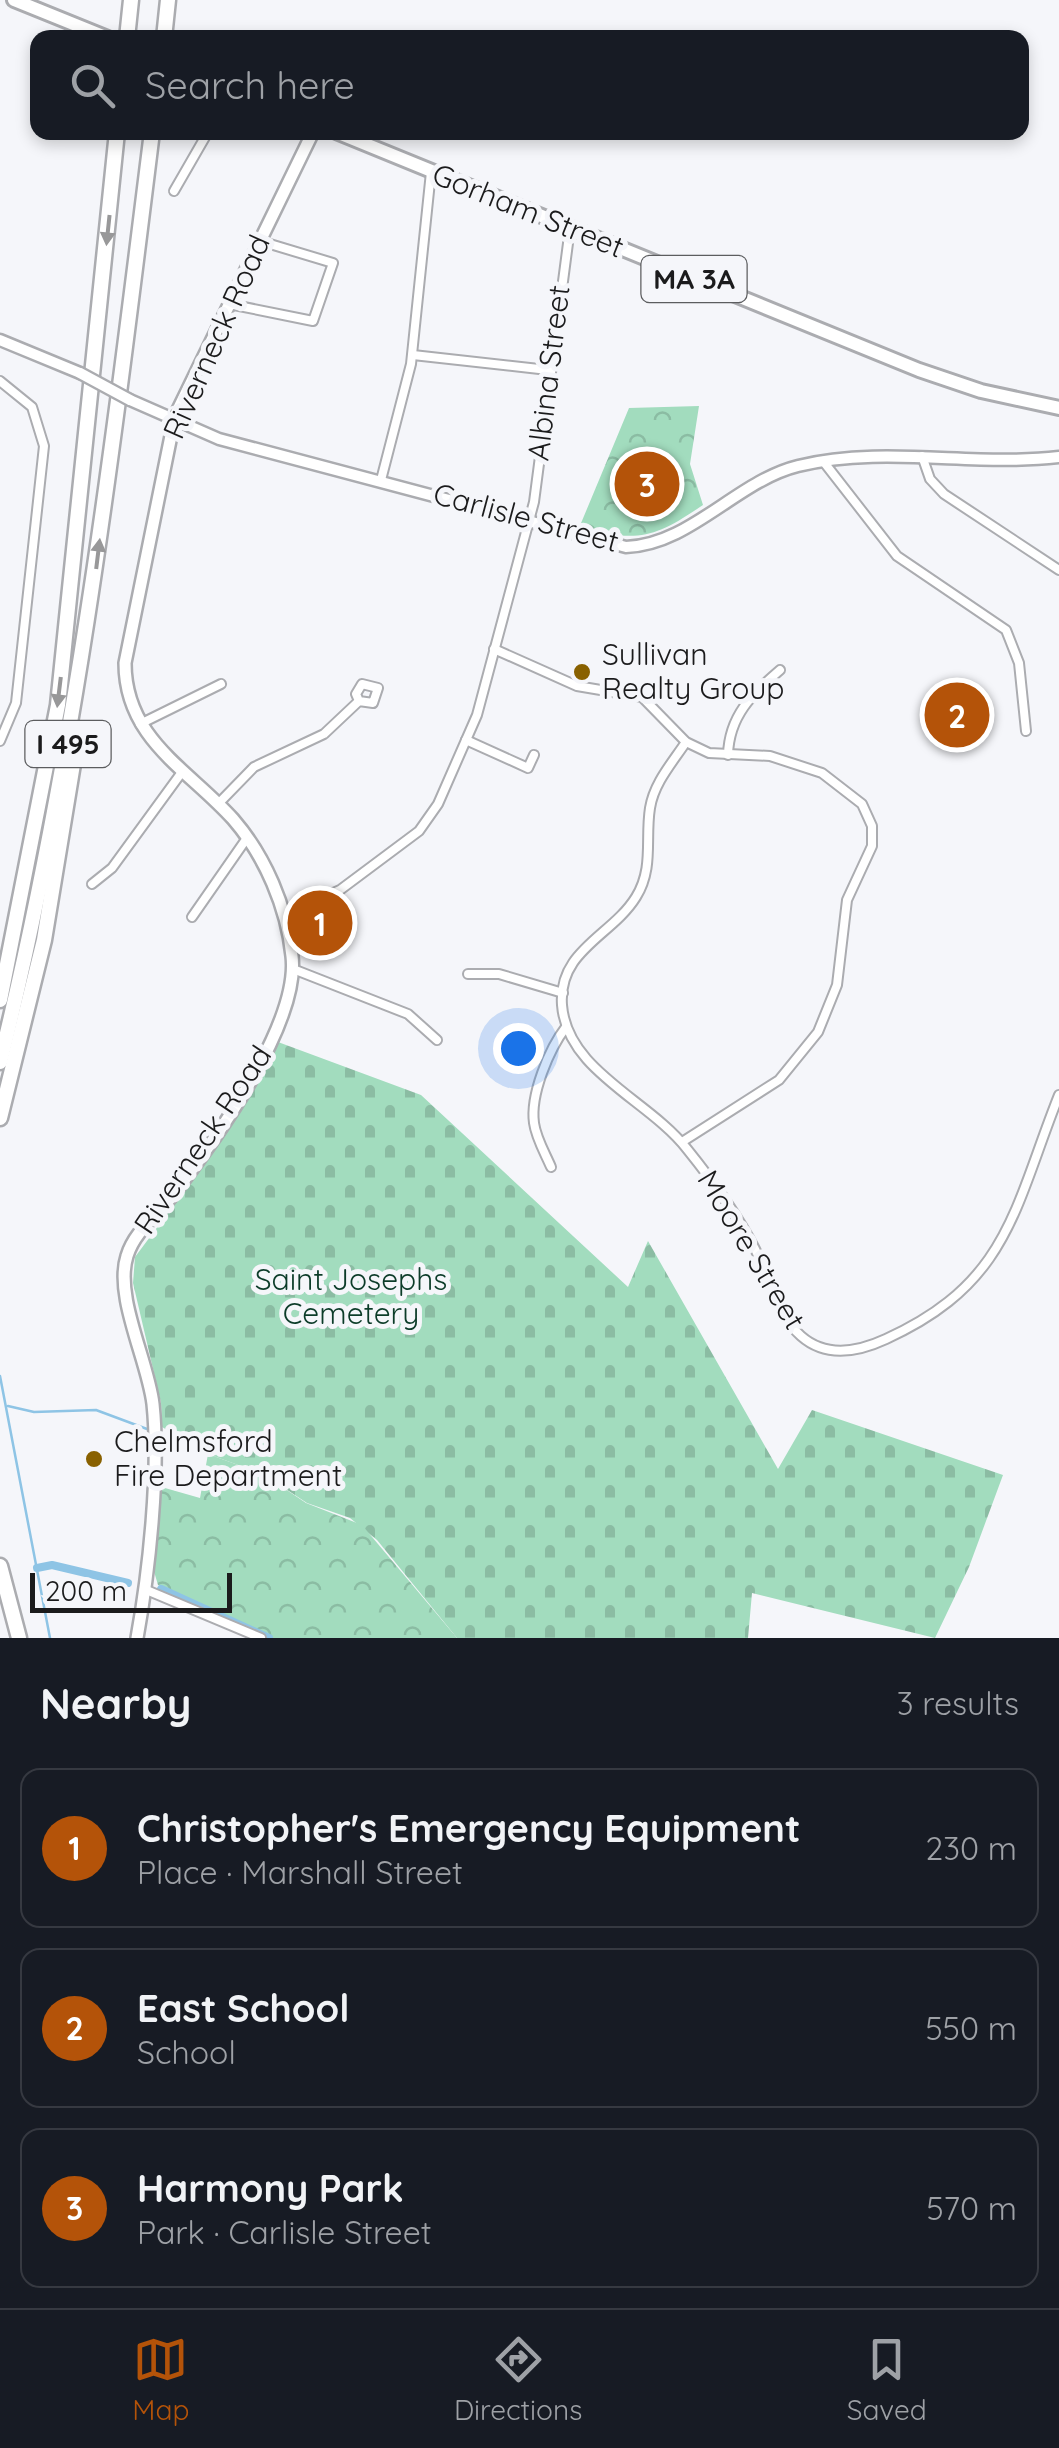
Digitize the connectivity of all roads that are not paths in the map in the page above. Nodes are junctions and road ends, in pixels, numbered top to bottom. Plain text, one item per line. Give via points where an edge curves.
1 (14, 0) edge
2 (130, 0) edge
3 (168, 0) edge
4 (88, 30) edge
5 (128, 30) edge
6 (165, 30) edge
7 (117, 140) edge
8 (151, 140) edge
9 (203, 140) edge
10 (309, 140) edge
11 (355, 140) edge
12 (431, 172) junction
13 (174, 191) dead end
14 (570, 228) junction
15 (260, 241) junction
16 (228, 304) junction
17 (0, 340) edge
18 (412, 355) junction
19 (548, 370) junction
20 (0, 381) edge
21 (1059, 408) edge
22 (173, 422) junction
23 (922, 456) junction
24 (1059, 457) edge
25 (823, 460) junction
26 (381, 480) junction
27 (529, 518) junction
28 (1059, 570) edge
29 (91, 606) junction
30 (494, 648) junction
31 (780, 670) dead end
32 (221, 684) dead end
33 (359, 701) dead end
34 (140, 724) junction
35 (1026, 731) dead end
36 (466, 740) junction
37 (0, 741) edge
38 (686, 742) junction
39 (534, 754) dead end
40 (728, 754) junction
41 (182, 772) junction
42 (218, 804) junction
43 (36, 833) junction
44 (247, 838) junction
45 (92, 884) dead end
46 (283, 916) junction
47 (192, 917) dead end
48 (0, 961) edge
49 (294, 970) junction
50 (468, 974) dead end
51 (563, 993) junction
52 (0, 1000) edge
53 (566, 1027) junction
54 (437, 1040) dead end
55 (0, 1062) edge
56 (1059, 1096) edge
57 (0, 1118) edge
58 (682, 1142) junction
59 (551, 1167) dead end
60 (0, 1566) edge
61 (144, 1589) junction
62 (19, 1638) edge
63 (137, 1638) edge
64 (261, 1638) edge

1 - 4 main road
2 - 5 highway
3 - 6 highway
7 -> 43 highway, I 495 via 74,571
29 -> 8 highway, I 495
9 - 13 street
10 - 15 main road, Riverneck Road
11 - 12 main road, Gorham Street / MA 3A
12 - 14 main road, Gorham Street / MA 3A
12 - 18 street
14 - 19 street, Albina Street
14 - 21 main road, Gorham Street / MA 3A via 919,370
15 - 16 main road, Riverneck Road
15 - 16 street via 333,263 318,317 297,322
16 - 22 main road, Riverneck Road
17 - 22 street, Carlisle Street, bridge
18 - 19 street
18 - 26 street
19 - 27 street, Albina Street
20 - 37 street via 32,407 44,446 16,704
22 - 26 street, Carlisle Street
22 - 34 main road, Riverneck Road via 125,663
23 - 24 street, Carlisle Street
23 - 25 street, Carlisle Street
23 - 28 street via 944,494
25 - 27 street, Carlisle Street via 758,481 645,545 607,544
25 - 35 street via 898,556 1006,630 1019,663
26 - 27 street, Carlisle Street
27 - 30 street, Albina Street
29 - 55 highway, I 495 via 44,871
29 - 57 highway via 58,872
30 - 36 street, Albina Street
30 - 38 street via 577,686 642,697
31 - 40 street via 738,714
32 - 34 street
33 - 42 street via 324,734 254,768
34 - 41 main road, Riverneck Road
36 - 39 street via 528,768
36 - 46 street, Albina Street via 434,811 412,837 340,890
38 - 40 street
38 - 51 street, Moore Street via 654,794 650,858 636,897 578,952
40 - 58 street via 800,764 845,787 862,804 872,846 847,900 837,985 818,1032 779,1080
41 - 42 main road, Riverneck Road
41 - 45 street via 112,868
42 - 44 main road, Riverneck Road
43 - 48 highway
43 - 52 highway, I 495
44 - 46 main road, Riverneck Road
44 - 47 street
46 - 49 main road, Riverneck Road
49 - 54 street via 408,1014
49 - 61 main road, Riverneck Road via 266,1052 125,1260 154,1419
50 - 51 street via 499,974
51 - 53 street, Moore Street
53 - 58 street, Moore Street via 590,1065
53 - 59 street via 534,1109
56 - 58 street, Moore Street via 1015,1219 993,1256 938,1311 846,1352 802,1337 783,1314 754,1247
60 - 62 highway
61 - 63 main road, Riverneck Road
61 - 64 street

